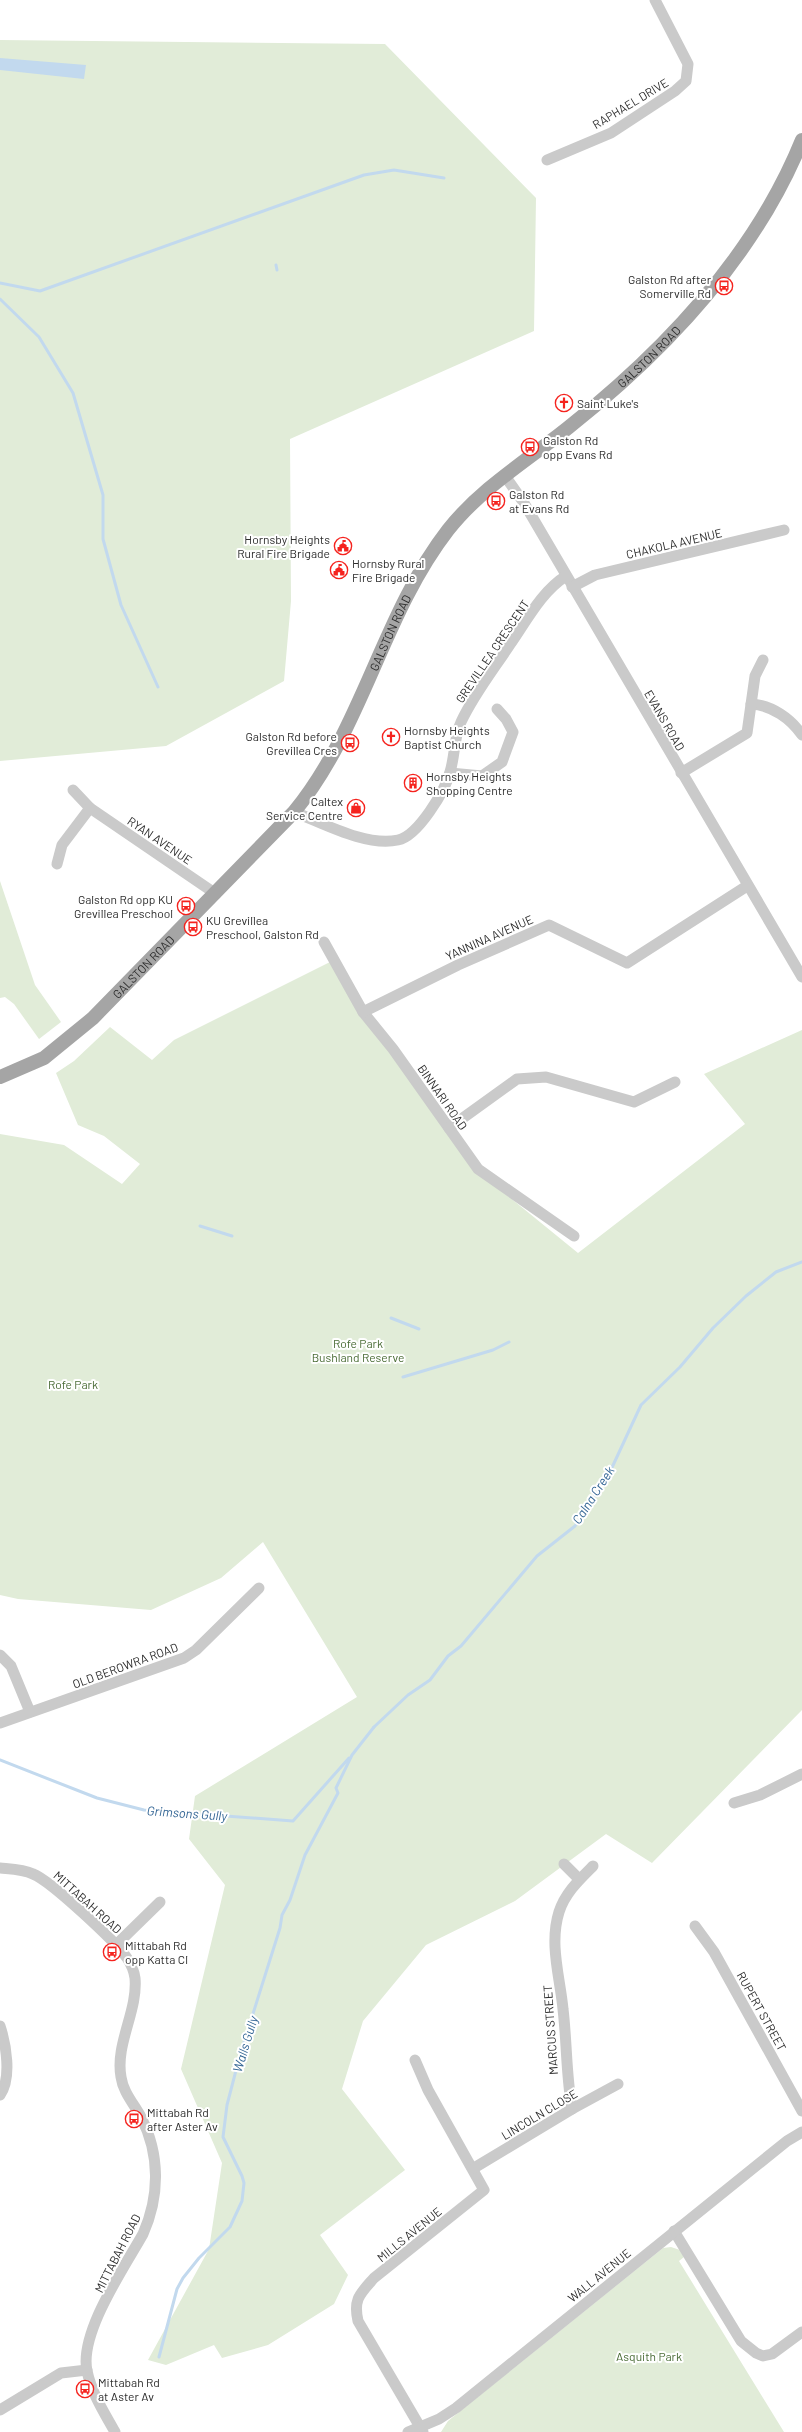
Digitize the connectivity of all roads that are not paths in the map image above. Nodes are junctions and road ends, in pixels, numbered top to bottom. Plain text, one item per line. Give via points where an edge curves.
1 (655, 0) edge
2 (802, 140) edge
3 (547, 160) dead end
4 (506, 476) junction
5 (784, 530) dead end
6 (566, 576) junction
7 (572, 587) junction
8 (763, 660) dead end
9 (751, 704) junction
10 (497, 709) dead end
11 (802, 735) edge
12 (450, 773) junction
13 (681, 773) junction
14 (73, 790) dead end
15 (90, 808) junction
16 (294, 812) junction
17 (57, 864) dead end
18 (747, 886) junction
19 (216, 894) junction
20 (324, 942) dead end
21 (802, 977) edge
22 (363, 1012) junction
23 (0, 1078) edge
24 (675, 1082) dead end
25 (449, 1128) junction
26 (574, 1236) dead end
27 (259, 1588) dead end
28 (0, 1655) edge
29 (30, 1712) junction
30 (0, 1723) edge
31 (802, 1774) edge
32 (734, 1803) dead end
33 (564, 1864) dead end
34 (593, 1866) dead end
35 (0, 1868) edge
36 (580, 1879) junction
37 (160, 1902) dead end
38 (695, 1926) dead end
39 (116, 1945) junction
40 (0, 2026) edge
41 (415, 2060) dead end
42 (618, 2084) dead end
43 (0, 2095) edge
44 (572, 2109) junction
45 (802, 2111) edge
46 (802, 2132) edge
47 (474, 2168) junction
48 (674, 2231) junction
49 (802, 2332) edge
50 (87, 2370) junction
51 (0, 2410) edge
52 (421, 2430) edge
53 (115, 2432) edge
54 (408, 2432) edge

1 - 3 street, RAPHAEL DRIVE via 688,64 686,81 611,133
2 - 4 main road, GALSTON ROAD via 778,190 752,234 685,322 604,398
4 - 6 street, EVANS ROAD
4 - 16 main road, GALSTON ROAD via 474,502 434,549 409,592 334,754 314,787
5 - 7 street, CHAKOLA AVENUE via 595,575
6 - 7 street, EVANS ROAD
6 - 12 street, GREVILLEA CRESCENT via 547,592 470,704 460,724
7 - 13 street, EVANS ROAD
8 - 9 street via 755,676
9 - 11 street via 762,705 776,712 790,721
9 - 13 street via 749,727 745,735
10 - 12 street via 506,718 513,732 502,762 482,776
12 - 16 street, GREVILLEA CRESCENT via 434,805 417,826 400,840 384,842 341,832
13 - 18 street, EVANS ROAD
14 - 15 street, RYAN AVENUE
15 - 17 street via 62,845
15 - 19 street, RYAN AVENUE
16 - 19 main road, GALSTON ROAD
18 - 21 street, EVANS ROAD
18 - 22 street, YANNINA AVENUE via 626,964 549,925 458,965
19 - 23 main road, GALSTON ROAD via 136,977 75,1034 44,1058
20 - 22 street, BINNARI ROAD
22 - 25 street, BINNARI ROAD via 393,1049
24 - 25 street via 634,1102 546,1076 517,1079
25 - 26 street, BINNARI ROAD via 478,1169
27 - 29 street, OLD BEROWRA ROAD via 196,1650 184,1658
28 - 29 street via 10,1666
29 - 30 street, OLD BEROWRA ROAD
31 - 32 street via 760,1795
33 - 36 street
34 - 36 street, MARCUS STREET
35 - 39 street, MITTABAH ROAD via 20,1870 44,1880
36 - 44 street, MARCUS STREET via 573,1886 559,1912 554,1944 564,2010 566,2076
37 - 39 street
38 - 45 street, RUPERT STREET via 714,1952
39 - 50 street, MITTABAH ROAD via 133,1969 135,1982 122,2056 121,2078 150,2137 155,2157 156,2188 150,2219 90,2334
40 - 43 street via 6,2069 5,2084
41 - 47 street, MILLS AVENUE via 428,2090
42 - 44 street, LINCOLN CLOSE
44 - 47 street, LINCOLN CLOSE
46 - 48 street, WALL AVENUE via 787,2141
47 - 52 street, MILLS AVENUE via 484,2190 374,2278 354,2306 358,2321
48 - 49 street via 743,2344 760,2354 772,2354
48 - 52 street, WALL AVENUE via 456,2408
50 - 51 street via 61,2373
50 - 53 street, MITTABAH ROAD via 95,2397
52 - 54 street, WALL AVENUE

